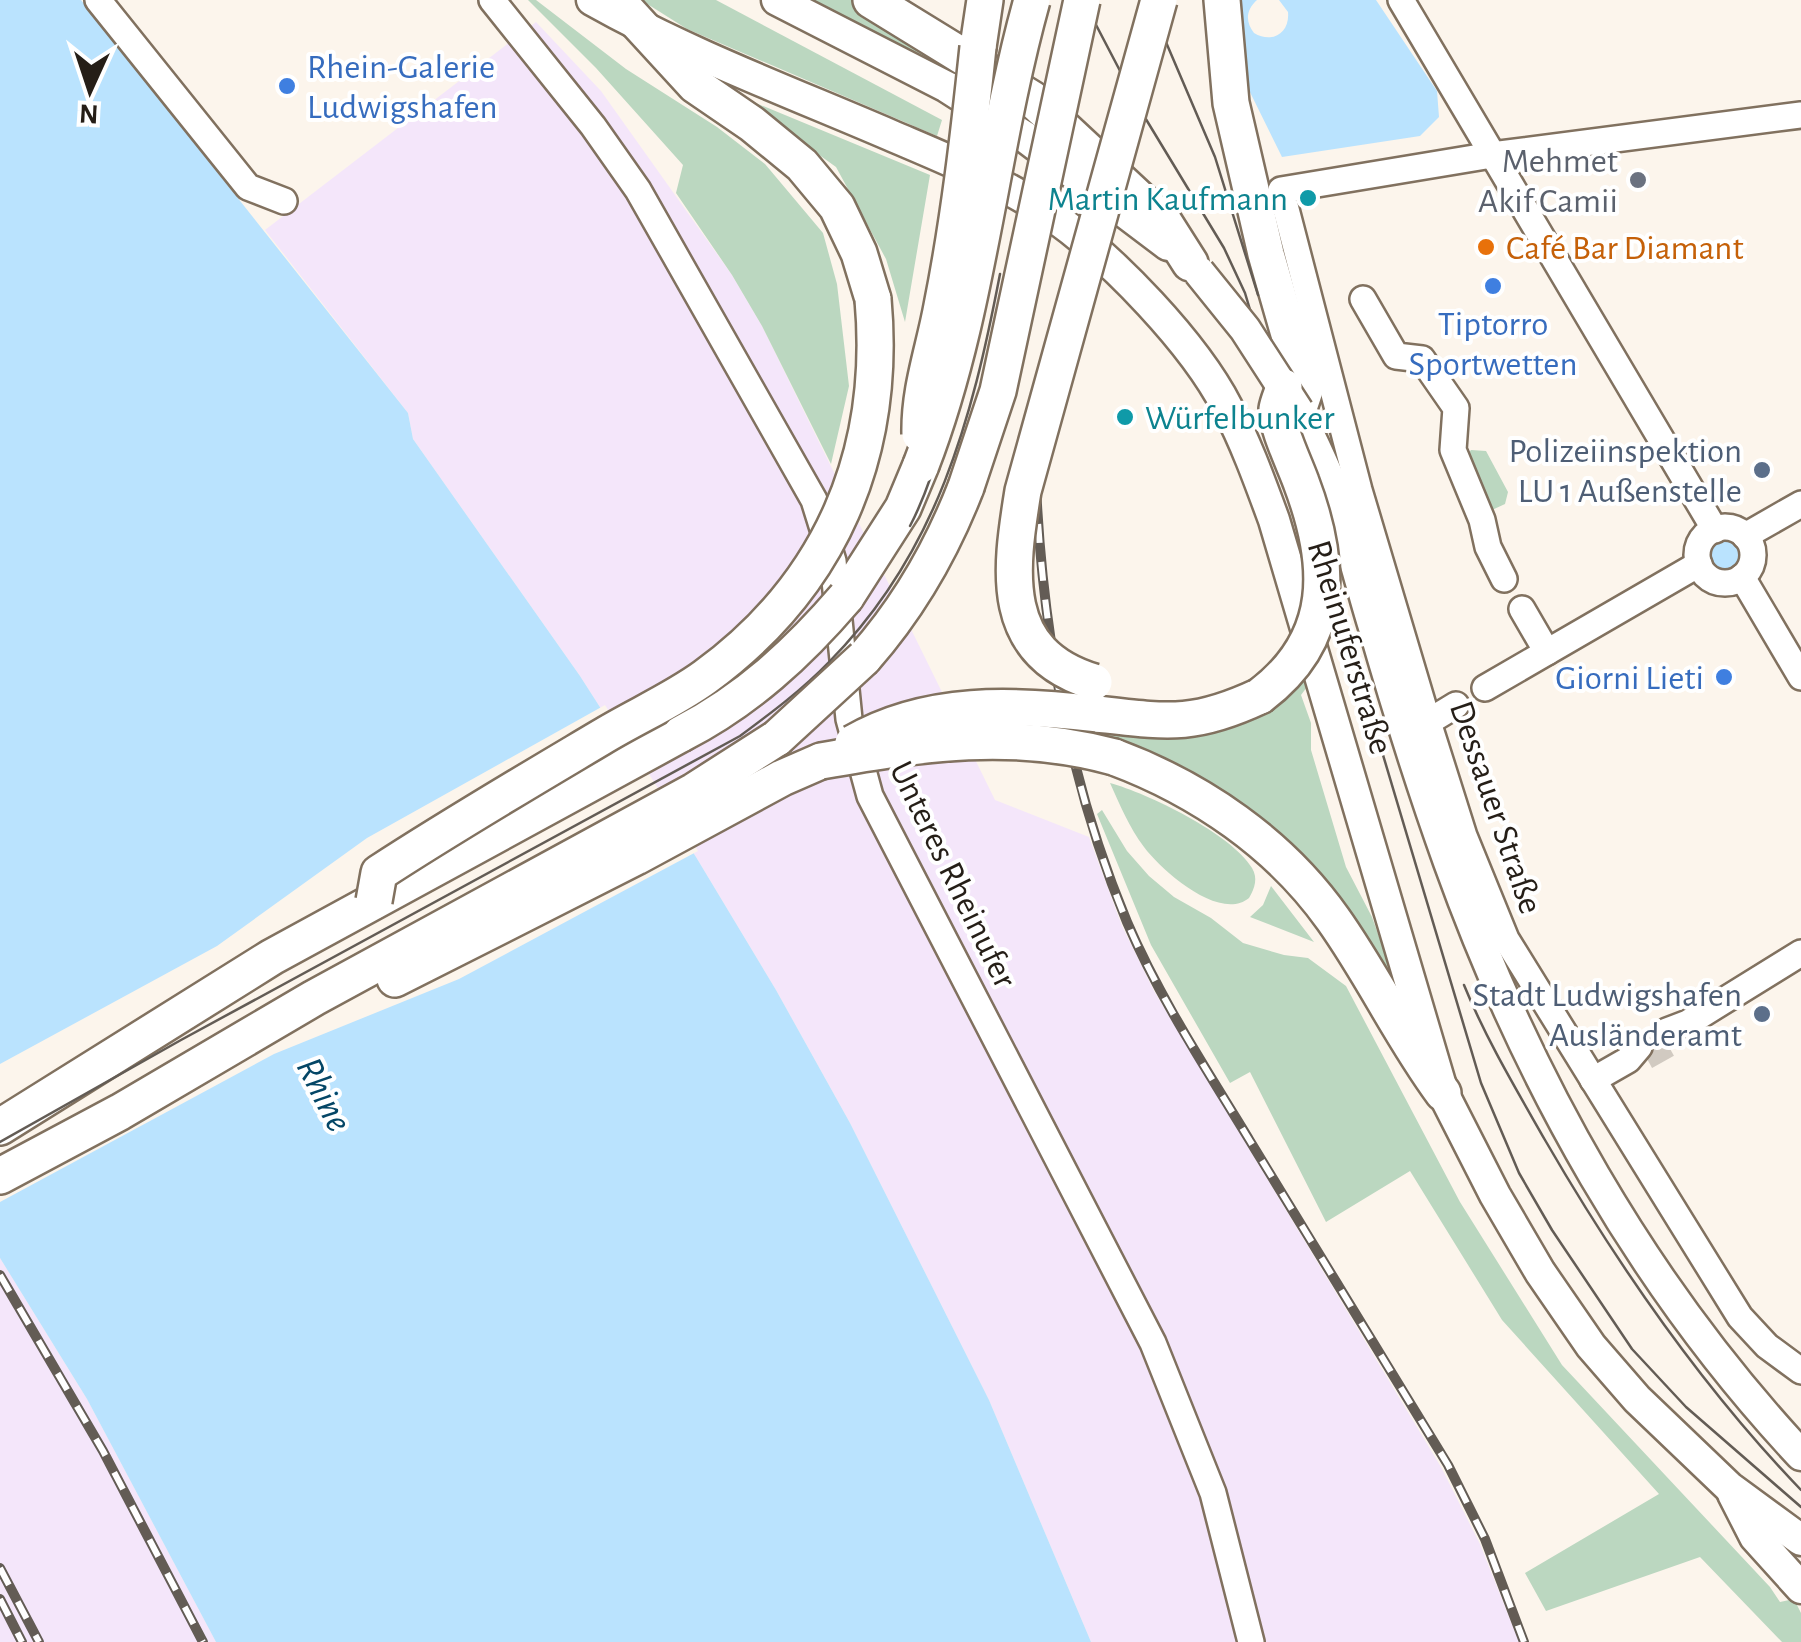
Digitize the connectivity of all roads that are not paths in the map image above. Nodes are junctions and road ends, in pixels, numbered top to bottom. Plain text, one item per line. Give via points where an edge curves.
1 (98, 0) edge
2 (492, 0) edge
3 (592, 0) edge
4 (617, 0) edge
5 (778, 0) edge
6 (872, 0) edge
7 (985, 0) edge
8 (1032, 0) edge
9 (1082, 0) edge
10 (1159, 0) edge
11 (1222, 0) edge
12 (1401, 0) edge
13 (649, 32) junction
14 (1801, 115) edge
15 (1492, 155) junction
16 (284, 201) dead end
17 (1195, 267) junction
18 (1364, 299) dead end
19 (1291, 399) junction
20 (921, 465) junction
21 (1801, 504) edge
22 (1715, 530) junction
23 (1745, 536) junction
24 (1699, 564) junction
25 (1742, 576) junction
26 (1504, 578) dead end
27 (1522, 610) dead end
28 (1539, 657) junction
29 (1801, 677) edge
30 (1486, 688) dead end
31 (1096, 698) junction
32 (1456, 706) dead end
33 (1428, 722) junction
34 (822, 761) junction
35 (374, 901) junction
36 (1801, 954) edge
37 (318, 996) junction
38 (1676, 1032) tunnel mouth
39 (1638, 1055) tunnel mouth
40 (1593, 1080) junction
41 (1443, 1094) junction
42 (0, 1127) edge
43 (0, 1176) edge
44 (1801, 1371) edge
45 (1799, 1452) edge
46 (1729, 1487) junction
47 (1801, 1540) edge
48 (1801, 1588) edge
49 (1250, 1642) edge

1 - 16 street via 248,187
2 - 49 street, Unteres Rheinufer via 638,190 814,500 833,561 849,719 870,796 1153,1343 1214,1494
3 - 13 main road, Rheinuferstraße
4 - 13 highway
5 - 17 main road, Rheinuferstraße via 948,87
6 - 17 highway via 1032,98 1164,222
7 - 20 highway, bridge via 942,306 919,401
8 - 20 highway, bridge via 974,288
9 - 37 highway, bridge via 983,442 933,558 891,627 823,699 756,753
10 - 31 highway, bridge via 1023,491 1012,559 1014,595 1030,638
11 - 19 highway via 1231,104 1305,390
12 - 15 street
13 - 35 highway, bridge via 695,85 802,165 837,207 859,252 876,337 872,404 859,462 816,562 777,612 705,677 379,874
13 - 41 main road, Rheinuferstraße via 998,183 1054,217 1166,322 1207,376 1233,420 1274,520
14 - 15 street
15 - 22 street
15 - 33 street, Dessauer Straße via 1281,190
17 - 19 main road, Rheinuferstraße, bridge
18 - 26 street via 1396,356 1422,358 1456,408 1452,450
19 - 31 highway, bridge via 1276,411 1323,556 1322,594 1300,658 1260,696 1203,719 1175,721
19 - 45 main road, Rheinuferstraße via 1334,492 1391,686 1472,922 1550,1098 1621,1220 1696,1328
20 - 35 highway, bridge via 882,545 846,597 754,689 716,716
21 - 23 street
22 - 23 street via 1723,526
22 - 24 street via 1700,539
23 - 25 street via 1755,554
24 - 25 street via 1709,580 1727,586
24 - 28 street
25 - 29 street
27 - 28 street
28 - 30 street
31 - 34 highway, bridge via 965,708 878,729
32 - 33 street
33 - 40 street, Dessauer Straße via 1506,939
34 - 37 highway via 419,969 378,986
34 - 41 highway, bridge via 946,742 1039,741 1114,757 1176,782 1279,857 1332,916
35 - 42 highway via 272,956
36 - 38 street
37 - 43 highway
39 - 40 street
40 - 44 street, Dessauer Straße via 1740,1317
41 - 46 main road, Rheinuferstraße via 1540,1272 1592,1346 1637,1400
46 - 47 main road, Rheinuferstraße
46 - 48 main road via 1755,1536

